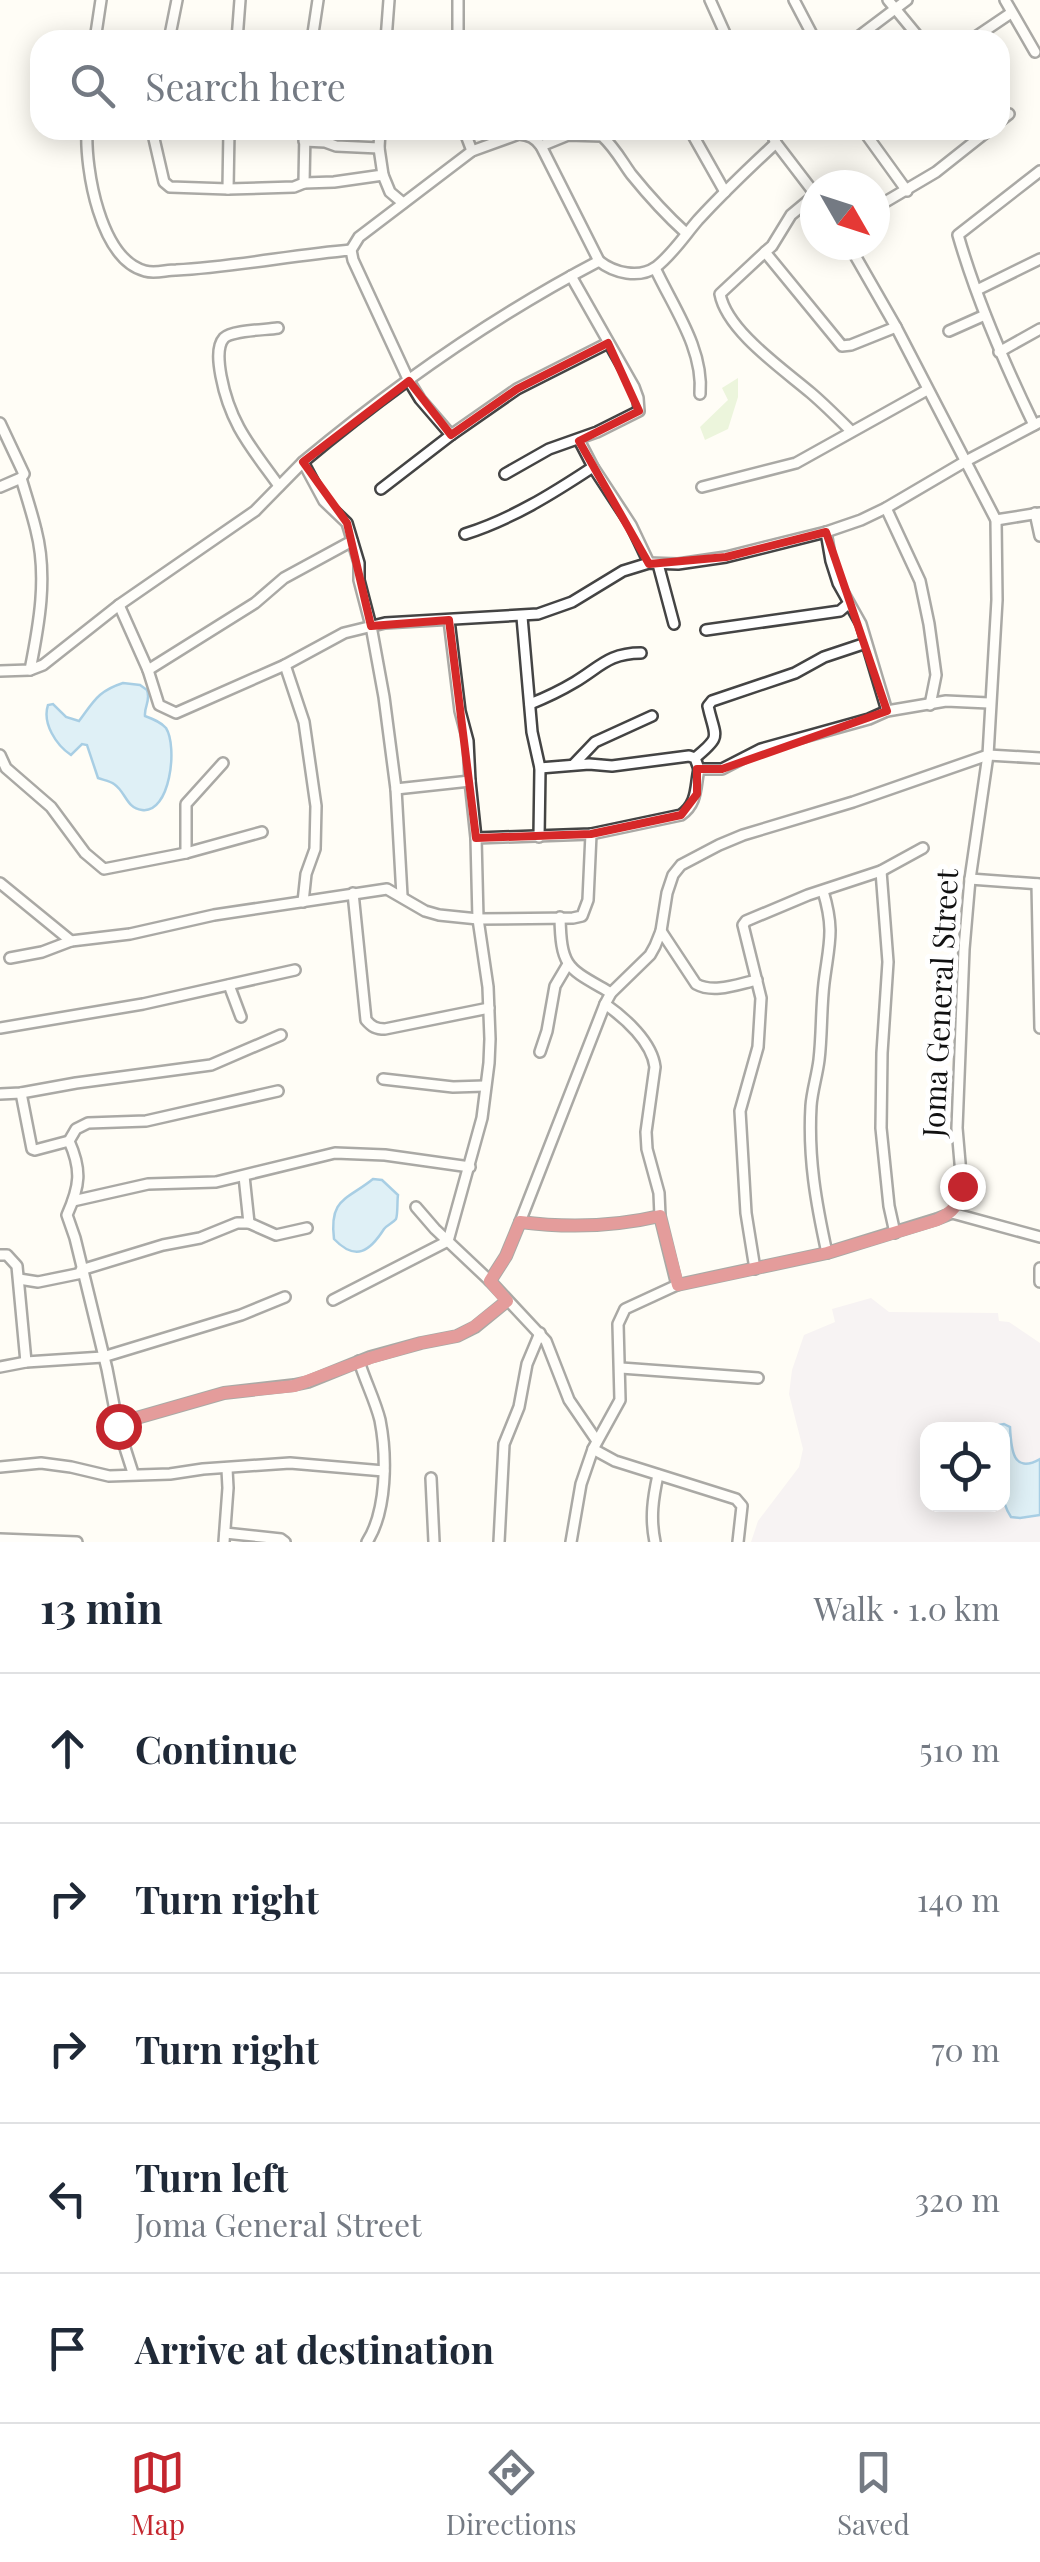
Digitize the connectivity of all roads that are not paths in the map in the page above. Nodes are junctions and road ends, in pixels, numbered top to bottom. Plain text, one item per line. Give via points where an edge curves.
1 (101, 0) edge
2 (177, 0) edge
3 (240, 0) edge
4 (318, 0) edge
5 (389, 0) edge
6 (458, 0) edge
7 (710, 0) edge
8 (794, 0) edge
9 (888, 0) edge
10 (907, 0) edge
11 (1006, 0) edge
12 (895, 10) junction
13 (1011, 13) junction
14 (96, 30) edge
15 (171, 30) edge
16 (238, 30) edge
17 (314, 30) edge
18 (387, 30) edge
19 (458, 30) edge
20 (724, 30) edge
21 (810, 30) edge
22 (868, 30) edge
23 (912, 30) edge
24 (986, 30) edge
25 (1035, 52) dead end
26 (88, 140) edge
27 (154, 140) edge
28 (229, 140) edge
29 (304, 140) edge
30 (318, 140) edge
31 (379, 140) edge
32 (468, 140) edge
33 (503, 140) edge
34 (537, 140) edge
35 (556, 140) edge
36 (607, 140) edge
37 (695, 140) edge
38 (774, 140) edge
39 (870, 140) edge
40 (976, 140) edge
41 (776, 144) junction
42 (542, 146) junction
43 (378, 148) junction
44 (472, 152) junction
45 (1040, 170) edge
46 (382, 174) junction
47 (800, 175) edge
48 (304, 182) junction
49 (228, 189) junction
50 (907, 191) junction
51 (724, 192) junction
52 (890, 200) edge
53 (403, 203) junction
54 (800, 207) edge
55 (686, 234) junction
56 (351, 250) junction
57 (765, 252) junction
58 (1040, 259) edge
59 (858, 260) edge
60 (598, 261) junction
61 (655, 268) junction
62 (571, 276) junction
63 (978, 290) junction
64 (986, 315) junction
65 (896, 327) junction
66 (278, 328) dead end
67 (1040, 329) edge
68 (948, 331) dead end
69 (608, 343) junction
70 (999, 352) junction
71 (409, 380) junction
72 (927, 390) junction
73 (700, 394) dead end
74 (0, 422) edge
75 (1037, 423) edge
76 (852, 431) junction
77 (451, 435) junction
78 (578, 440) junction
79 (966, 461) junction
80 (303, 462) junction
81 (593, 467) junction
82 (506, 474) dead end
83 (20, 478) junction
84 (279, 486) junction
85 (702, 486) dead end
86 (0, 487) edge
87 (381, 490) dead end
88 (886, 508) junction
89 (1038, 513) edge
90 (996, 520) junction
91 (826, 532) junction
92 (465, 534) dead end
93 (1040, 536) edge
94 (352, 541) junction
95 (654, 563) junction
96 (848, 604) junction
97 (119, 605) junction
98 (522, 617) junction
99 (449, 620) junction
100 (674, 624) dead end
101 (371, 626) junction
102 (706, 630) dead end
103 (866, 643) junction
104 (641, 652) dead end
105 (285, 665) junction
106 (30, 670) junction
107 (148, 670) junction
108 (0, 671) edge
109 (990, 703) junction
110 (530, 704) junction
111 (930, 705) junction
112 (887, 711) junction
113 (652, 716) dead end
114 (0, 755) edge
115 (988, 755) junction
116 (1040, 758) edge
117 (223, 764) dead end
118 (574, 764) junction
119 (697, 764) junction
120 (540, 768) junction
121 (470, 781) junction
122 (396, 789) junction
123 (262, 832) dead end
124 (591, 834) junction
125 (539, 837) junction
126 (476, 838) junction
127 (923, 848) dead end
128 (186, 853) junction
129 (881, 871) junction
130 (970, 879) junction
131 (0, 883) edge
132 (1039, 884) edge
133 (823, 891) junction
134 (353, 893) junction
135 (402, 896) junction
136 (303, 902) junction
137 (560, 917) junction
138 (478, 919) junction
139 (662, 930) junction
140 (71, 941) junction
141 (10, 958) dead end
142 (568, 964) junction
143 (295, 970) dead end
144 (758, 980) junction
145 (229, 984) junction
146 (611, 993) junction
147 (606, 1004) junction
148 (489, 1008) junction
149 (241, 1018) dead end
150 (0, 1028) edge
151 (1040, 1028) edge
152 (281, 1035) dead end
153 (540, 1052) dead end
154 (383, 1078) dead end
155 (485, 1086) junction
156 (278, 1091) dead end
157 (21, 1093) junction
158 (0, 1094) edge
159 (68, 1142) junction
160 (470, 1167) junction
161 (244, 1176) junction
162 (73, 1201) junction
163 (416, 1207) dead end
164 (952, 1213) junction
165 (660, 1216) junction
166 (520, 1222) junction
167 (249, 1223) junction
168 (307, 1228) dead end
169 (894, 1233) junction
170 (1040, 1237) edge
171 (448, 1241) junction
172 (827, 1253) junction
173 (0, 1255) edge
174 (754, 1268) junction
175 (1040, 1268) edge
176 (82, 1272) junction
177 (19, 1279) junction
178 (490, 1281) junction
179 (1040, 1282) edge
180 (678, 1285) junction
181 (285, 1298) dead end
182 (333, 1300) dead end
183 (507, 1301) junction
184 (540, 1333) junction
185 (103, 1358) junction
186 (359, 1361) junction
187 (26, 1362) junction
188 (0, 1366) edge
189 (621, 1368) junction
190 (758, 1378) dead end
191 (118, 1426) junction
192 (595, 1446) junction
193 (0, 1467) edge
194 (227, 1469) junction
195 (384, 1471) junction
196 (133, 1474) junction
197 (658, 1475) junction
198 (431, 1478) dead end
199 (225, 1538) edge
200 (0, 1539) edge
201 (60, 1542) edge
202 (77, 1542) edge
203 (285, 1542) edge
204 (367, 1542) edge
205 (434, 1542) edge
206 (500, 1542) edge
207 (572, 1542) edge
208 (654, 1542) edge
209 (738, 1542) edge

1 - 14 street
2 - 15 street
3 - 16 street
4 - 17 street
5 - 18 street
6 - 19 street
7 - 20 street
8 - 21 street
9 - 12 street
10 - 12 street
11 - 13 street
12 - 22 street
12 - 23 street
13 - 24 street
13 - 25 street
26 - 56 street via 100,216 112,241 142,270
27 - 49 street via 170,187
28 - 49 street
29 - 48 street
30 - 43 street
31 - 43 street
32 - 44 street
33 - 44 street
34 - 42 street
35 - 42 street
36 - 55 street
37 - 51 street
38 - 41 street
39 - 50 street
40 - 50 street
41 - 47 street
41 - 51 street
42 - 60 street
43 - 46 street
44 - 53 street
45 - 63 street via 958,234
46 - 48 street
46 - 53 street
48 - 49 street
50 - 52 street
51 - 55 street
53 - 56 street via 359,236
54 - 57 street
55 - 61 street
56 - 71 street
57 - 65 street via 842,346
57 - 76 street via 720,294 728,315 762,354
58 - 63 street
59 - 65 street, Joma General Street
60 - 61 street via 622,273
60 - 62 street
61 - 73 street via 696,357
62 - 69 street
62 - 71 street
63 - 64 street
64 - 68 street
64 - 70 street
65 - 72 street, Joma General Street
66 - 84 street via 226,336 218,364 232,419
67 - 70 street
69 - 77 street via 517,389
69 - 78 street via 639,411
70 - 75 street
71 - 77 street
71 - 80 street
72 - 76 street
72 - 79 street, Joma General Street
74 - 83 street via 22,467
75 - 79 street
76 - 85 street via 796,463
77 - 87 street
78 - 81 street
78 - 82 street
79 - 88 street
79 - 90 street, Joma General Street
80 - 84 street
80 - 94 street
81 - 92 street via 542,500
81 - 95 street
83 - 86 street
83 - 106 street via 38,534 42,598
84 - 97 street via 256,511
88 - 91 street
88 - 111 street via 920,581 936,675
89 - 90 street
89 - 93 street
90 - 109 street, Joma General Street
91 - 95 street via 726,557
91 - 96 street
94 - 101 street
94 - 107 street via 284,578 256,604
95 - 98 street
95 - 100 street
96 - 102 street via 826,614
96 - 103 street
97 - 106 street
97 - 107 street
98 - 99 street
98 - 110 street
99 - 101 street
99 - 121 street
101 - 105 street
101 - 122 street
103 - 112 street
103 - 119 street via 712,701 708,711 716,736
104 - 110 street via 602,662
105 - 107 street via 176,713 159,705
105 - 136 street via 304,722 316,806
106 - 108 street
109 - 111 street
109 - 115 street, Joma General Street
110 - 120 street
111 - 112 street
112 - 119 street via 760,750 722,769
113 - 118 street via 595,742
114 - 128 street via 104,869
115 - 116 street
115 - 130 street, Joma General Street
115 - 139 street via 742,835 692,859 673,875
117 - 128 street via 186,804
118 - 119 street via 689,756
118 - 120 street
119 - 124 street via 697,794 685,812
120 - 125 street
121 - 122 street
121 - 126 street
122 - 135 street
123 - 128 street
124 - 125 street
124 - 137 street via 585,911
125 - 126 street
126 - 138 street
127 - 129 street
129 - 133 street
129 - 169 street via 888,962 881,1128
130 - 132 street
130 - 164 street, Joma General Street via 957,1128 962,1186
131 - 140 street
132 - 151 street
133 - 144 street via 746,920
133 - 172 street via 832,939 810,1147
134 - 135 street via 387,889
134 - 136 street
134 - 148 street via 371,1026 385,1029
135 - 138 street via 439,915
136 - 140 street
137 - 138 street
137 - 142 street
138 - 148 street
139 - 144 street via 702,988
139 - 146 street via 650,955
140 - 141 street
142 - 146 street
142 - 153 street via 555,986
143 - 145 street
144 - 174 street via 758,1047 740,1111
145 - 149 street
145 - 150 street
146 - 147 street
147 - 165 street via 654,1057 646,1132
147 - 166 street
148 - 155 street
152 - 157 street via 211,1065
154 - 155 street
155 - 160 street
156 - 159 street via 146,1121 88,1123
157 - 158 street
157 - 159 street via 32,1148
159 - 162 street via 79,1173
160 - 161 street via 335,1153
160 - 171 street
161 - 162 street via 148,1184
161 - 167 street
162 - 176 street via 66,1215
163 - 171 street
164 - 169 street
164 - 170 street
165 - 166 street via 584,1226
165 - 180 street
166 - 178 street
167 - 168 street via 276,1235
167 - 176 street
169 - 172 street
171 - 178 street
171 - 182 street
172 - 174 street
173 - 177 street via 18,1266
174 - 180 street
175 - 179 street
176 - 177 street via 38,1282
176 - 185 street
177 - 187 street
178 - 183 street
180 - 189 street via 625,1309 618,1324
181 - 185 street
183 - 184 street
183 - 186 street via 457,1336
184 - 192 street
184 - 206 street via 504,1444
185 - 187 street
185 - 191 street
186 - 191 street via 294,1386 224,1393
186 - 195 street via 380,1419
187 - 188 street
189 - 190 street
189 - 192 street via 620,1400
191 - 196 street
192 - 197 street via 615,1461
192 - 207 street
193 - 196 street via 41,1463
194 - 195 street via 290,1463
194 - 196 street
194 - 199 street
195 - 204 street via 379,1516
197 - 208 street
197 - 209 street via 740,1502
198 - 205 street
199 - 203 street
200 - 201 street
201 - 202 street

